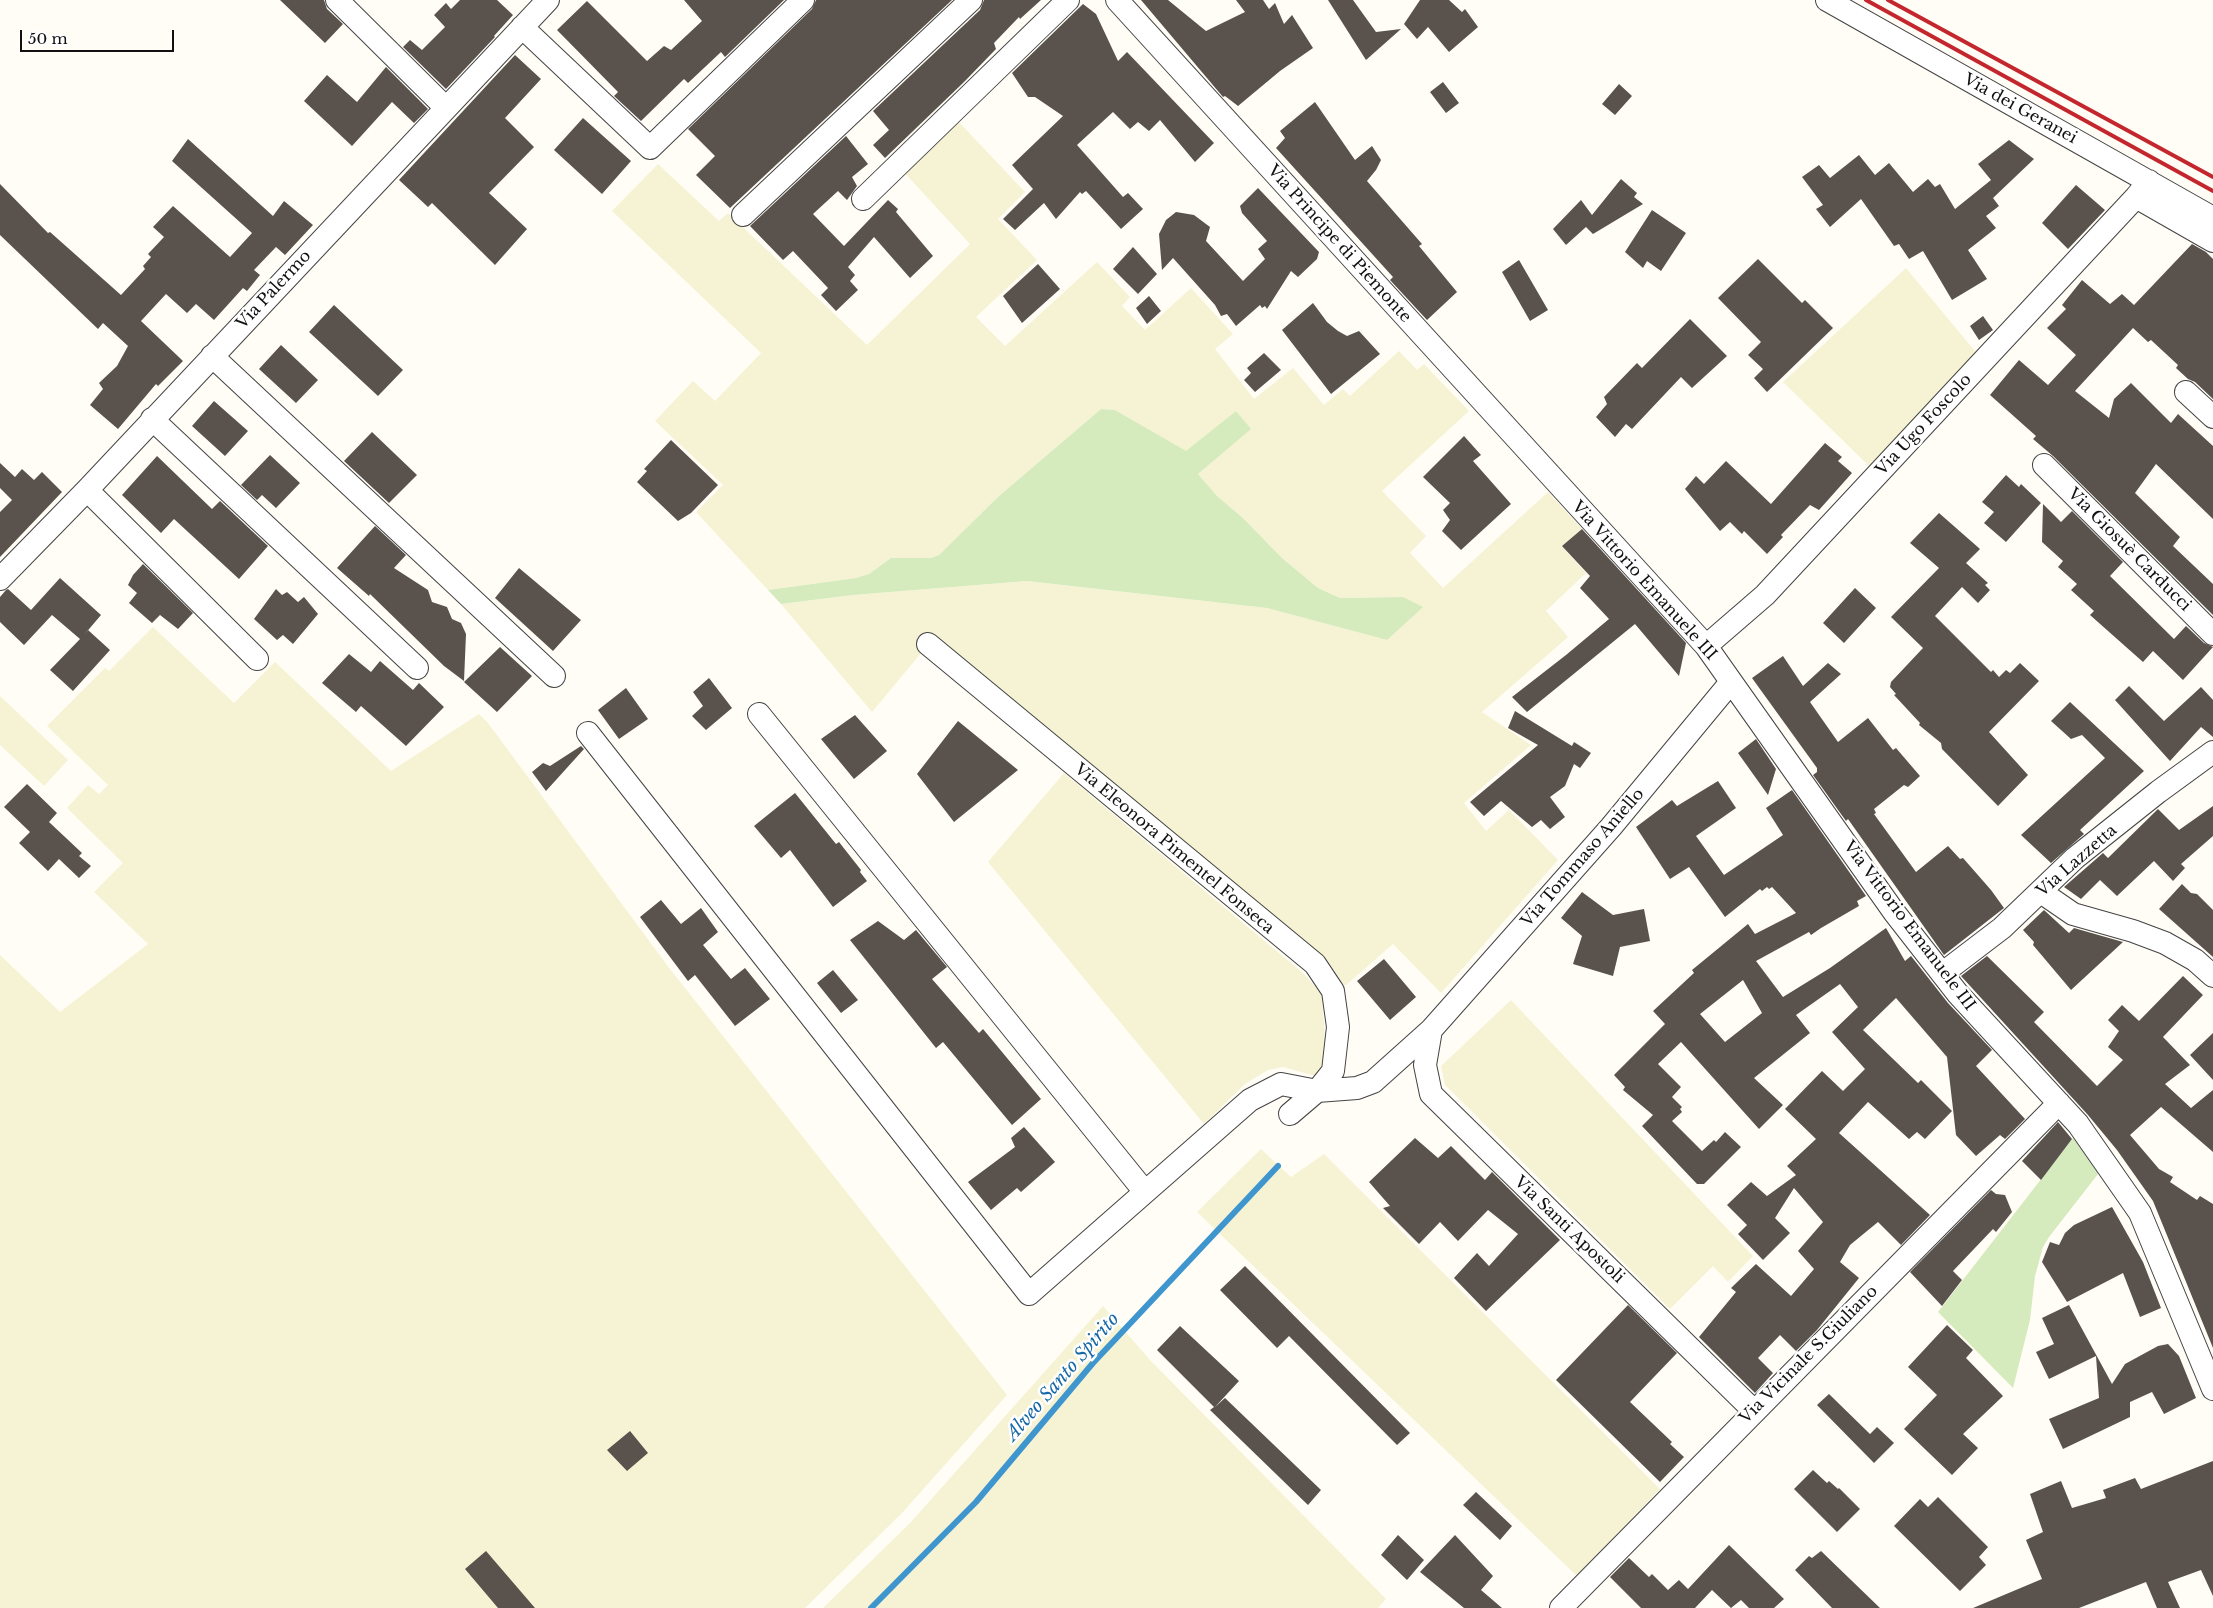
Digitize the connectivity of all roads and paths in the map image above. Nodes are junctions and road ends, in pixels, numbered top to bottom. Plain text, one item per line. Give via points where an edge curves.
1 (337, 0) edge
2 (548, 0) edge
3 (803, 0) edge
4 (971, 0) edge
5 (1068, 0) edge
6 (1117, 0) edge
7 (1828, 0) edge
8 (522, 27) junction
9 (446, 108) junction
10 (2142, 189) junction
11 (863, 199) dead end
12 (743, 215) dead end
13 (2213, 218) edge
14 (2213, 241) edge
15 (212, 356) junction
16 (2186, 392) dead end
17 (2213, 417) edge
18 (152, 419) junction
19 (2044, 465) dead end
20 (1562, 488) joint
21 (87, 490) junction
22 (0, 579) edge
23 (2213, 634) edge
24 (928, 644) dead end
25 (1706, 646) junction
26 (257, 659) dead end
27 (417, 668) dead end
28 (554, 676) dead end
29 (1731, 682) junction
30 (759, 714) dead end
31 (588, 733) dead end
32 (2213, 752) edge
33 (2041, 892) junction
34 (1943, 973) junction
35 (2213, 976) edge
36 (1431, 1030) junction
37 (1317, 1091) junction
38 (2059, 1103) junction
39 (1290, 1114) dead end
40 (1145, 1192) junction
41 (2213, 1389) edge
42 (1754, 1411) junction
43 (1561, 1608) edge

1 - 9 street
2 - 8 street, Via Palermo
3 - 8 street via 650,148
4 - 12 street
5 - 11 street
6 - 20 street, Via Principe di Piemonte
7 - 10 street, Via dei Geranei
8 - 9 street, Via Palermo
9 - 15 street, Via Palermo
10 - 13 street, Via dei Geranei
10 - 14 street
10 - 25 street, Via Ugo Foscolo via 1765,595
15 - 18 street, Via Palermo
15 - 28 street
16 - 17 street
18 - 21 street, Via Palermo
18 - 27 street
19 - 23 street, Via Giosuè Carducci
20 - 25 street, Via Vittorio Emanuele III
21 - 22 street, Via Palermo
21 - 26 street
24 - 37 street, Via Eleonora Pimentel Fonseca via 1315,964 1333,991 1338,1027 1333,1071
25 - 29 street, Via Vittorio Emanuele III
29 - 34 street, Via Vittorio Emanuele III via 1894,912
29 - 36 street, Via Tommaso Aniello via 1611,827
30 - 40 street
31 - 40 street, Via Tommaso Aniello via 1029,1294
32 - 33 street, Via Lazzetta via 2075,858
33 - 34 street, Via Lazzetta via 2002,928
33 - 35 street via 2073,914 2133,930 2165,943 2195,960
34 - 38 street, Via Vittorio Emanuele III via 1958,994
36 - 37 street, Via Tommaso Aniello via 1374,1082 1357,1088
36 - 42 street, Via Santi Apostoli via 1425,1065 1431,1094
37 - 39 street, Via Eleonora Pimentel Fonseca
37 - 40 street, Via Tommaso Aniello via 1280,1084 1250,1100
38 - 41 street, Via Vittorio Emanuele III via 2078,1124 2140,1213
38 - 42 street, Via Vicinale S.Giuliano
42 - 43 street, Via Vicinale S.Giuliano

